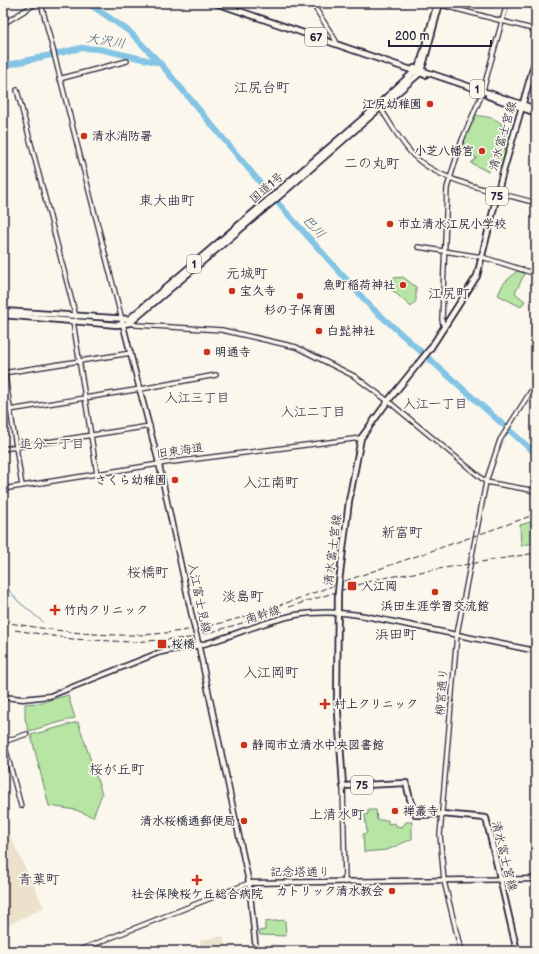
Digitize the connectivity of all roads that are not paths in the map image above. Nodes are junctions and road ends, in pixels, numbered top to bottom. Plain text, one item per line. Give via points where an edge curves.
1 (37, 3) edge
2 (41, 3) edge
3 (216, 3) edge
4 (226, 3) edge
5 (312, 3) edge
6 (437, 3) edge
7 (507, 3) edge
8 (502, 21) junction
9 (3, 24) edge
10 (536, 30) edge
11 (336, 41) junction
12 (536, 58) edge
13 (127, 61) dead end
14 (418, 71) junction
15 (59, 79) junction
16 (17, 90) dead end
17 (483, 93) junction
18 (380, 106) junction
19 (523, 106) junction
20 (536, 109) edge
21 (536, 113) edge
22 (450, 178) junction
23 (498, 192) junction
24 (536, 202) edge
25 (418, 247) dead end
26 (444, 251) junction
27 (482, 257) junction
28 (536, 274) edge
29 (3, 311) edge
30 (3, 315) edge
31 (75, 319) junction
32 (129, 321) junction
33 (123, 322) junction
34 (444, 328) junction
35 (131, 353) junction
36 (3, 362) edge
37 (79, 362) junction
38 (4, 373) edge
39 (216, 375) dead end
40 (536, 383) edge
41 (141, 389) junction
42 (85, 398) junction
43 (388, 401) junction
44 (11, 410) junction
45 (3, 411) edge
46 (150, 426) junction
47 (91, 435) junction
48 (361, 438) junction
49 (17, 447) junction
50 (3, 449) edge
51 (159, 464) junction
52 (97, 474) junction
53 (486, 482) junction
54 (22, 486) junction
55 (3, 489) edge
56 (536, 491) edge
57 (338, 612) junction
58 (457, 634) junction
59 (199, 645) junction
60 (536, 651) edge
61 (3, 697) edge
62 (27, 734) dead end
63 (3, 741) edge
64 (342, 786) junction
65 (21, 806) dead end
66 (442, 814) junction
67 (536, 879) edge
68 (500, 880) junction
69 (444, 881) junction
70 (249, 882) junction
71 (345, 882) junction
72 (77, 951) edge
73 (256, 951) edge
74 (461, 951) edge
75 (517, 951) edge

1 - 9 street
2 - 15 street
3 - 14 main road, 67
4 - 11 main road, 67
5 - 11 street
6 - 8 street
6 - 14 main road
7 - 8 street
8 - 10 street
8 - 17 street
11 - 14 main road, 67
12 - 19 main road, 清水富士宮線 / 75
13 - 15 street
14 - 17 main road, 1
14 - 18 main road, 国道1号 / 1
15 - 33 street
16 - 31 street
17 - 19 main road, 1
17 - 22 street via 462,140
18 - 22 street via 413,155 429,168
18 - 32 main road, 国道1号 / 1
19 - 20 main road, 1
19 - 21 main road, 1
19 - 23 main road, 清水富士宮線 / 75
22 - 23 street
22 - 26 street via 447,188
23 - 24 street
23 - 27 main road, 清水富士宮線 / 75
25 - 26 street
26 - 27 street
26 - 34 street
27 - 28 street
27 - 34 main road, 清水富士宮線 / 75 via 474,281
29 - 31 main road
30 - 31 main road
31 - 33 main road
31 - 37 street
32 - 33 main road
32 - 43 street via 136,325 222,330 296,346 353,375
33 - 35 main road, 入江富士見線
34 - 43 main road, 清水富士宮線 / 75
35 - 37 street
35 - 41 main road, 入江富士見線
36 - 38 street
37 - 38 street
37 - 42 street
38 - 44 street
39 - 41 street
40 - 53 street, 柳宮通り via 501,438
41 - 42 street
41 - 46 main road, 入江富士見線
42 - 44 street
42 - 47 street
43 - 48 main road, 清水富士宮線 / 75
43 - 53 street
44 - 45 street
44 - 49 street
46 - 47 street
46 - 51 main road, 入江富士見線
47 - 49 street
47 - 52 street
48 - 51 street, 旧東海道
48 - 57 main road, 清水富士宮線 / 75, bridge via 349,501
49 - 50 street
49 - 54 street
51 - 52 street, 旧東海道
51 - 59 main road, 入江富士見線, bridge
52 - 54 street, 旧東海道
53 - 56 street
53 - 58 street, 柳宮通り
54 - 55 street, 旧東海道
57 - 58 main road, 南幹線
57 - 59 main road, 南幹線 via 295,615
57 - 64 main road, 清水富士宮線 / 75 via 337,698
58 - 60 main road, 南幹線
58 - 66 street, 柳宮通り
59 - 61 main road, 南幹線 via 158,653 50,696 23,699
59 - 70 main road, 入江富士見線
62 - 63 street
63 - 65 street
64 - 66 main road, 清水富士宮線 / 75 via 406,783 416,815
64 - 71 street
66 - 68 main road, 清水富士宮線 / 75 via 486,818
66 - 69 street, 柳宮通り via 440,835
67 - 68 main road, 記念塔通り
68 - 69 main road, 記念塔通り
68 - 75 main road, 清水富士宮線 / 75
69 - 71 main road, 記念塔通り
69 - 74 street, 柳宮通り
70 - 71 main road, 記念塔通り
70 - 72 street, 記念塔通り
70 - 73 main road, 入江富士見線

